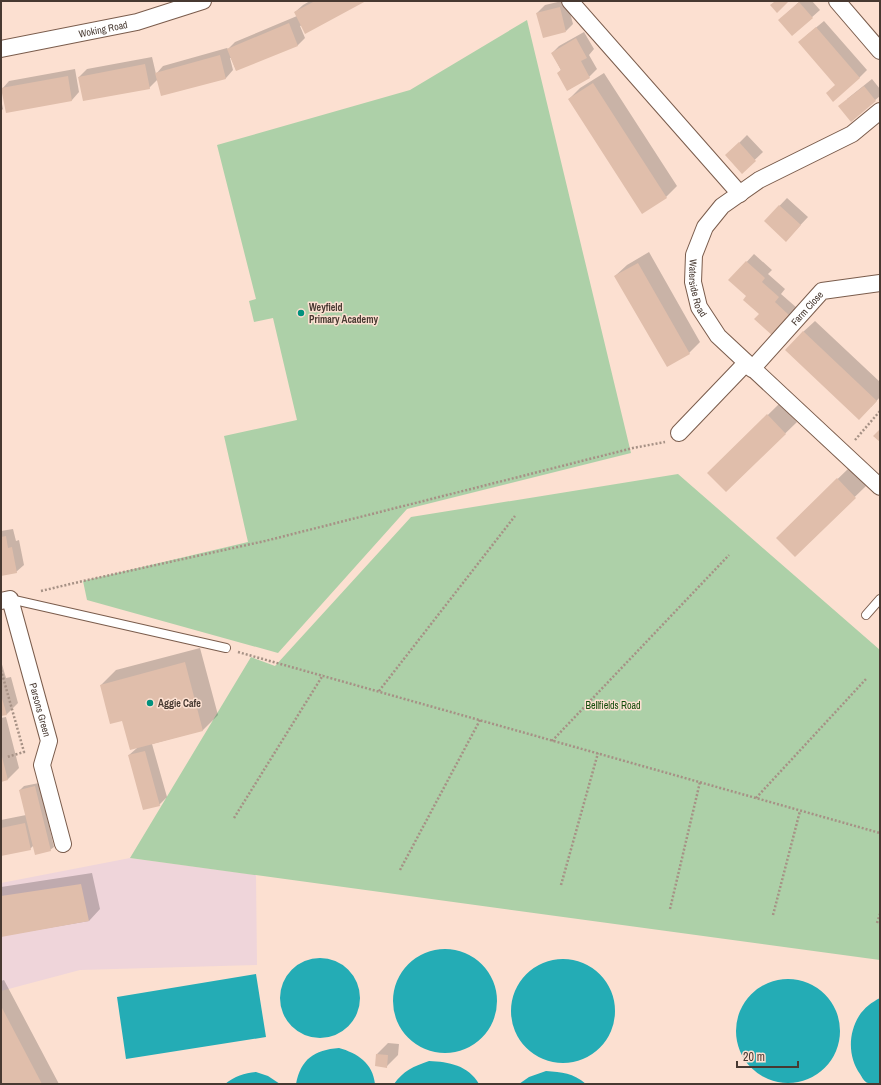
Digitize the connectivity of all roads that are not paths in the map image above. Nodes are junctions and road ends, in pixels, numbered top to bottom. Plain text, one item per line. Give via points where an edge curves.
1 (203, 1) edge
2 (570, 1) edge
3 (837, 1) edge
4 (1, 49) edge
5 (880, 51) edge
6 (880, 111) edge
7 (740, 194) junction
8 (880, 283) edge
9 (749, 366) junction
10 (679, 433) road end
11 (880, 487) edge
12 (880, 599) edge
13 (5, 600) edge
14 (866, 615) dead end
15 (226, 648) road end
16 (63, 844) dead end

1 - 4 street, Woking Road via 137,22
2 - 7 street
3 - 5 street
6 - 7 street, Waterside Road via 852,134 759,180
7 - 9 street, Waterside Road via 722,206 705,227 694,255 693,282 702,313 718,336
8 - 9 street, Farm Close via 822,291
9 - 10 street, Farm Close
9 - 11 street, Waterside Road
12 - 14 lane
13 - 15 lane
13 - 16 street, Parsons Green via 49,741 42,765

